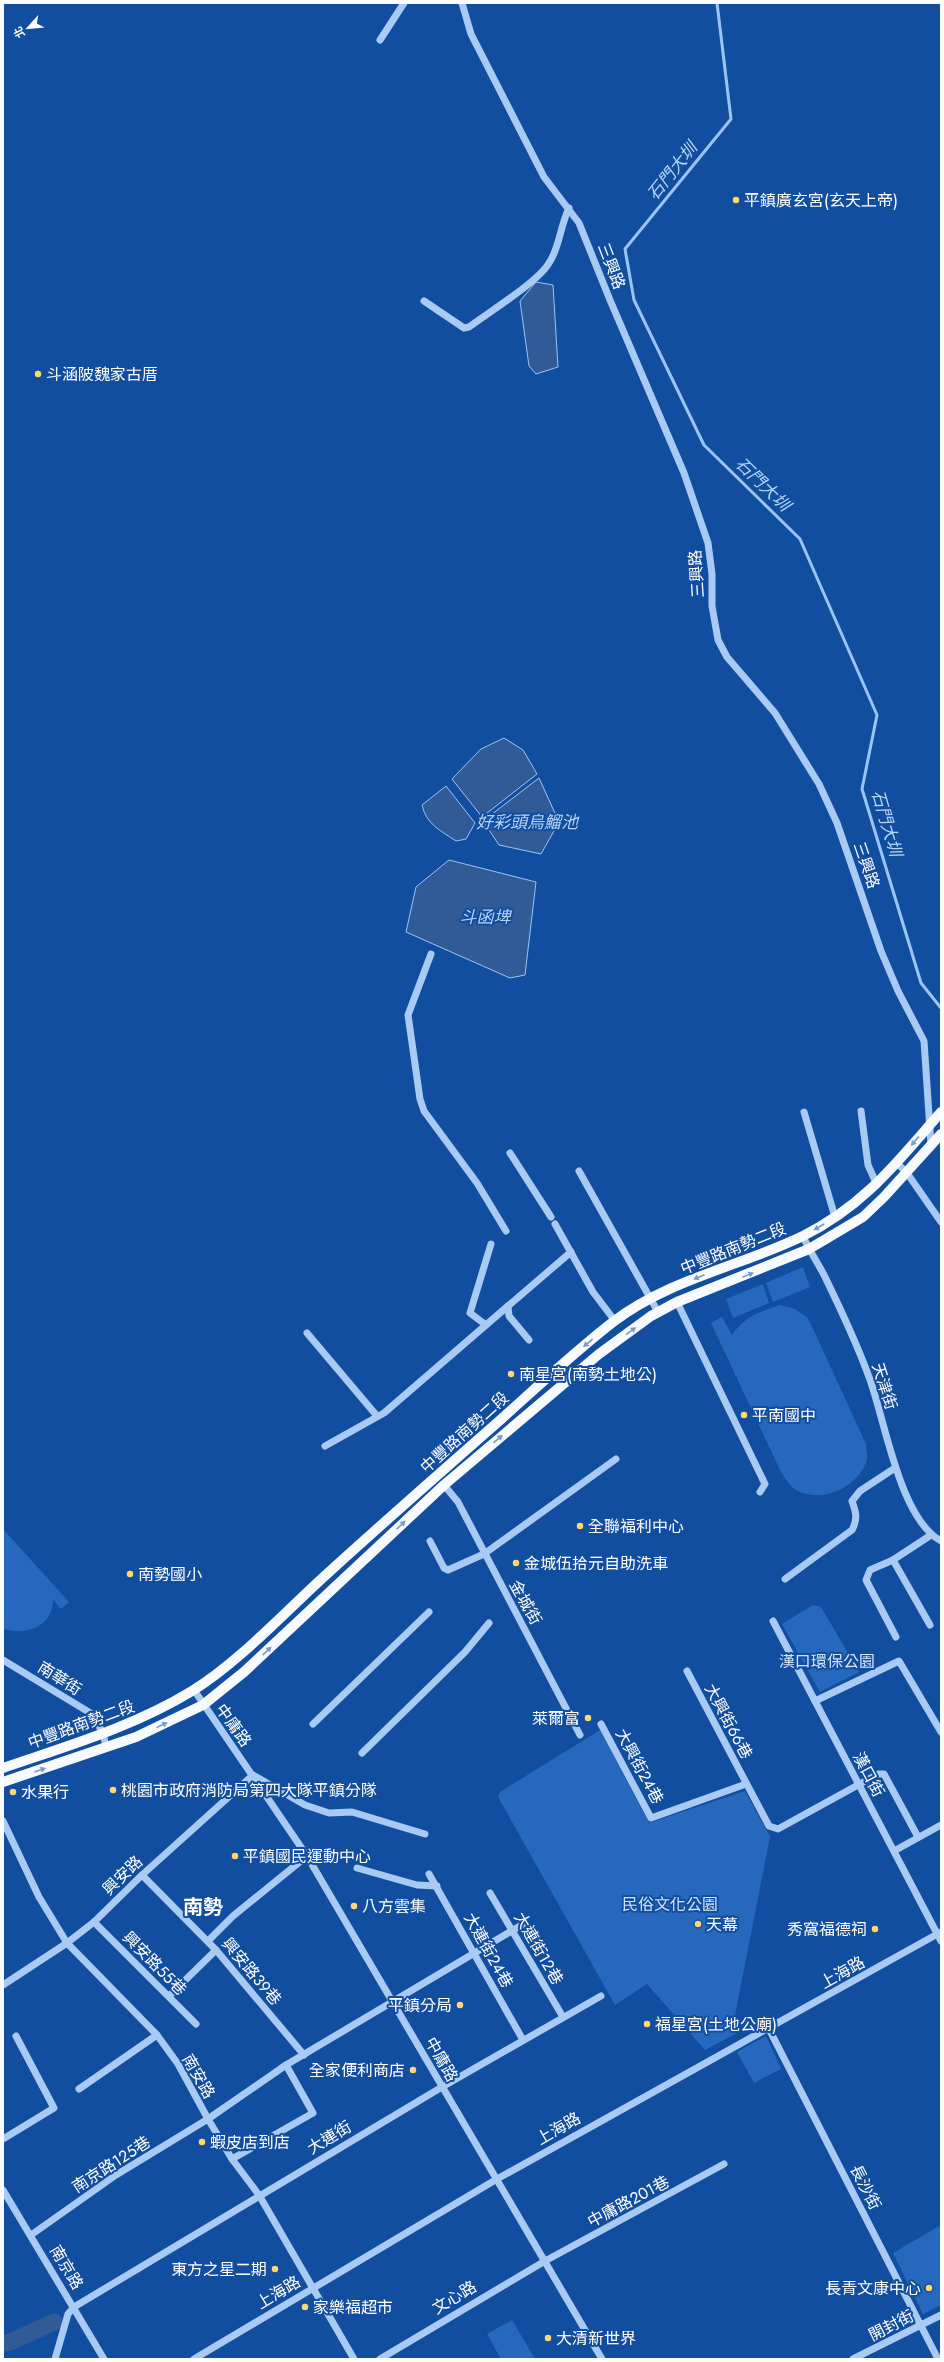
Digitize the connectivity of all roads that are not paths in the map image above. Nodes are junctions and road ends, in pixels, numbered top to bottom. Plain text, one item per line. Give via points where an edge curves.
1 (404, 3) edge
2 (462, 3) edge
3 (380, 40) dead end
4 (569, 208) junction
5 (424, 301) dead end
6 (431, 954) dead end
7 (861, 1111) dead end
8 (804, 1112) dead end
9 (941, 1112) edge
10 (929, 1125) junction
11 (941, 1134) edge
12 (931, 1145) junction
13 (510, 1153) dead end
14 (897, 1163) junction
15 (579, 1171) dead end
16 (907, 1173) junction
17 (877, 1185) junction
18 (551, 1217) dead end
19 (835, 1217) junction
20 (941, 1222) edge
21 (555, 1224) dead end
22 (506, 1231) dead end
23 (803, 1236) junction
24 (491, 1244) dead end
25 (809, 1249) junction
26 (571, 1252) junction
27 (651, 1299) junction
28 (677, 1302) junction
29 (508, 1306) junction
30 (658, 1312) junction
31 (615, 1321) junction
32 (486, 1325) junction
33 (307, 1333) dead end
34 (528, 1340) dead end
35 (377, 1416) junction
36 (325, 1446) dead end
37 (616, 1459) dead end
38 (895, 1468) junction
39 (444, 1486) junction
40 (760, 1492) dead end
41 (931, 1536) junction
42 (430, 1540) dead end
43 (941, 1541) edge
44 (484, 1554) junction
45 (893, 1560) junction
46 (785, 1579) dead end
47 (429, 1612) dead end
48 (773, 1621) dead end
49 (489, 1623) dead end
50 (930, 1625) dead end
51 (896, 1637) dead end
52 (3, 1660) edge
53 (687, 1671) dead end
54 (194, 1690) junction
55 (815, 1701) junction
56 (202, 1705) junction
57 (313, 1724) dead end
58 (601, 1724) dead end
59 (941, 1732) edge
60 (103, 1733) junction
61 (580, 1735) dead end
62 (106, 1748) junction
63 (362, 1752) dead end
64 (3, 1768) edge
65 (253, 1775) junction
66 (3, 1782) edge
67 (746, 1784) junction
68 (859, 1784) junction
69 (3, 1821) edge
70 (941, 1825) edge
71 (425, 1834) dead end
72 (918, 1837) junction
73 (894, 1851) junction
74 (307, 1856) junction
75 (357, 1868) dead end
76 (429, 1874) dead end
77 (142, 1875) junction
78 (437, 1886) junction
79 (490, 1893) dead end
80 (94, 1922) junction
81 (525, 1922) dead end
82 (512, 1930) junction
83 (939, 1933) edge
84 (208, 1941) junction
85 (941, 1941) edge
86 (67, 1943) junction
87 (216, 1950) junction
88 (474, 1954) junction
89 (3, 1985) edge
90 (169, 1996) junction
91 (601, 1996) dead end
92 (392, 2002) junction
93 (563, 2017) junction
94 (196, 2024) dead end
95 (768, 2027) junction
96 (157, 2035) junction
97 (16, 2036) dead end
98 (524, 2040) junction
99 (304, 2055) junction
100 (286, 2065) junction
101 (442, 2087) junction
102 (79, 2089) dead end
103 (208, 2119) junction
104 (3, 2139) edge
105 (232, 2159) junction
106 (724, 2164) dead end
107 (497, 2179) junction
108 (3, 2190) edge
109 (259, 2195) junction
110 (31, 2235) junction
111 (544, 2261) junction
112 (312, 2288) junction
113 (74, 2307) junction
114 (941, 2316) edge
115 (920, 2326) junction
116 (55, 2359) edge
117 (104, 2359) edge
118 (194, 2359) edge
119 (354, 2359) edge
120 (380, 2359) edge
121 (602, 2359) edge
122 (853, 2359) edge
123 (938, 2359) edge

1 - 3 street
2 - 4 street, 三興路 via 471,34 544,177
4 - 5 street via 561,223 557,246 540,274 469,326 464,328
4 - 10 street, 三興路 via 588,242 698,508 708,543 712,574 712,606 718,640 727,657 775,713 819,784 837,823 881,952 924,1041
6 - 22 street via 408,1015 420,1098 424,1111 477,1183
7 - 17 street via 868,1165
8 - 19 street
9 - 10 main road, 中豐路南勢二段
10 - 12 street, 三興路
10 -> 14 main road, 中豐路南勢二段
11 - 12 main road, 中豐路南勢二段
12 - 16 main road, 中豐路南勢二段
13 - 18 street
14 - 16 street
14 - 17 main road, 中豐路南勢二段
15 - 27 street
16 - 20 street
16 - 25 main road, 中豐路南勢二段 via 863,1217
17 - 19 main road, 中豐路南勢二段 via 855,1205
19 -> 23 main road, 中豐路南勢二段
21 - 26 street
23 - 25 street, 天津街
23 -> 27 main road, 中豐路南勢二段 via 697,1277
24 - 32 street via 470,1313
28 -> 25 main road, 中豐路南勢二段
25 - 38 street, 天津街 via 826,1278 869,1377
26 - 29 street
26 - 31 street via 593,1292
27 - 30 street
27 - 31 main road, 中豐路南勢二段
28 - 30 main road, 中豐路南勢二段
28 - 40 street via 765,1484
29 - 32 street
29 - 34 street via 509,1316
39 -> 30 main road, 中豐路南勢二段 via 599,1354
31 -> 54 main road, 中豐路南勢二段 via 368,1536 234,1659
32 - 35 street via 384,1413
33 - 35 street
35 - 36 street
37 - 44 street
38 - 41 street, 天津街 via 921,1522
38 - 46 street via 860,1491 852,1501 857,1514 852,1530
39 - 44 street, 金城街 via 458,1502
56 -> 39 main road, 中豐路南勢二段 via 244,1672
41 - 43 street, 天津街
41 - 45 street
42 - 44 street via 444,1568 448,1570
44 - 61 street, 金城街
45 - 50 street
45 - 51 street via 870,1570 866,1580
47 - 57 street
48 - 55 street, 漢口街
49 - 63 street via 465,1652
52 - 60 street, 南華街 via 92,1714
53 - 67 street, 大興街66巷
54 - 56 street, 中庸路
54 - 60 main road, 中豐路南勢二段 via 130,1724
55 - 59 street via 899,1661 904,1665
55 - 68 street, 漢口街
62 -> 56 main road, 中豐路南勢二段 via 136,1738
56 - 65 street, 中庸路
58 - 67 street, 大興街24巷 via 651,1818
60 - 62 street, 南華街
60 - 64 main road, 中豐路南勢二段
66 -> 62 main road, 中豐路南勢二段
65 - 71 street, 中庸路 via 305,1805 329,1813 352,1812
65 - 74 street, 中庸路
65 - 77 street, 興安路
67 - 68 street, 大興街66巷 via 769,1826 778,1829
68 - 72 street, 大興街66巷 via 878,1774 884,1774
68 - 73 street, 漢口街
69 - 86 street, 南安路 via 39,1897
70 - 72 street
72 - 73 street
73 - 83 street, 漢口街
74 - 84 street via 234,1916
74 - 92 street, 中庸路
75 - 78 street via 417,1885
76 - 78 street, 大連街24巷
77 - 80 street, 興安路
77 - 84 street, 興安路39巷
78 - 88 street, 大連街24巷
79 - 82 street, 大連街12巷
80 - 86 street, 興安路
80 - 90 street, 興安路55巷
81 - 82 street, 南京路125巷
82 - 88 street, 南京路125巷
82 - 93 street, 大連街12巷
83 - 85 street, 漢口街
83 - 95 street, 上海路
84 - 87 street, 興安路39巷
86 - 89 street, 興安路
86 - 96 street, 南安路
87 - 90 street
87 - 99 street, 興安路39巷
88 - 92 street, 南京路125巷
88 - 98 street, 大連街24巷
90 - 94 street, 興安路55巷
91 - 93 street, 大連街
92 - 99 street, 南京路125巷
92 - 101 street, 中庸路
93 - 98 street, 大連街
95 - 107 street, 上海路
95 - 115 street, 長沙街
96 - 102 street
96 - 103 street, 南安路 via 178,2064
97 - 104 street via 54,2108
98 - 101 street, 大連街
99 - 100 street, 南京路125巷
100 - 103 street, 南京路125巷
100 - 105 street via 313,2113
101 - 107 street, 中庸路
101 - 109 street, 大連街
103 - 105 street, 南安路
103 - 110 street, 南京路125巷 via 116,2175
105 - 109 street, 南安路
106 - 111 street, 中庸路201巷
107 - 111 street, 中庸路
107 - 112 street, 上海路
108 - 110 street, 南京路
109 - 112 street, 南安路
109 - 113 street, 大連街
110 - 113 street, 南京路
111 - 120 street, 文心路
111 - 121 street, 中庸路
112 - 118 street, 上海路
112 - 119 street, 南安路
113 - 116 street via 68,2314
113 - 117 street, 南京路
114 - 115 street, 開封街
115 - 122 street, 開封街
115 - 123 street, 長沙街

